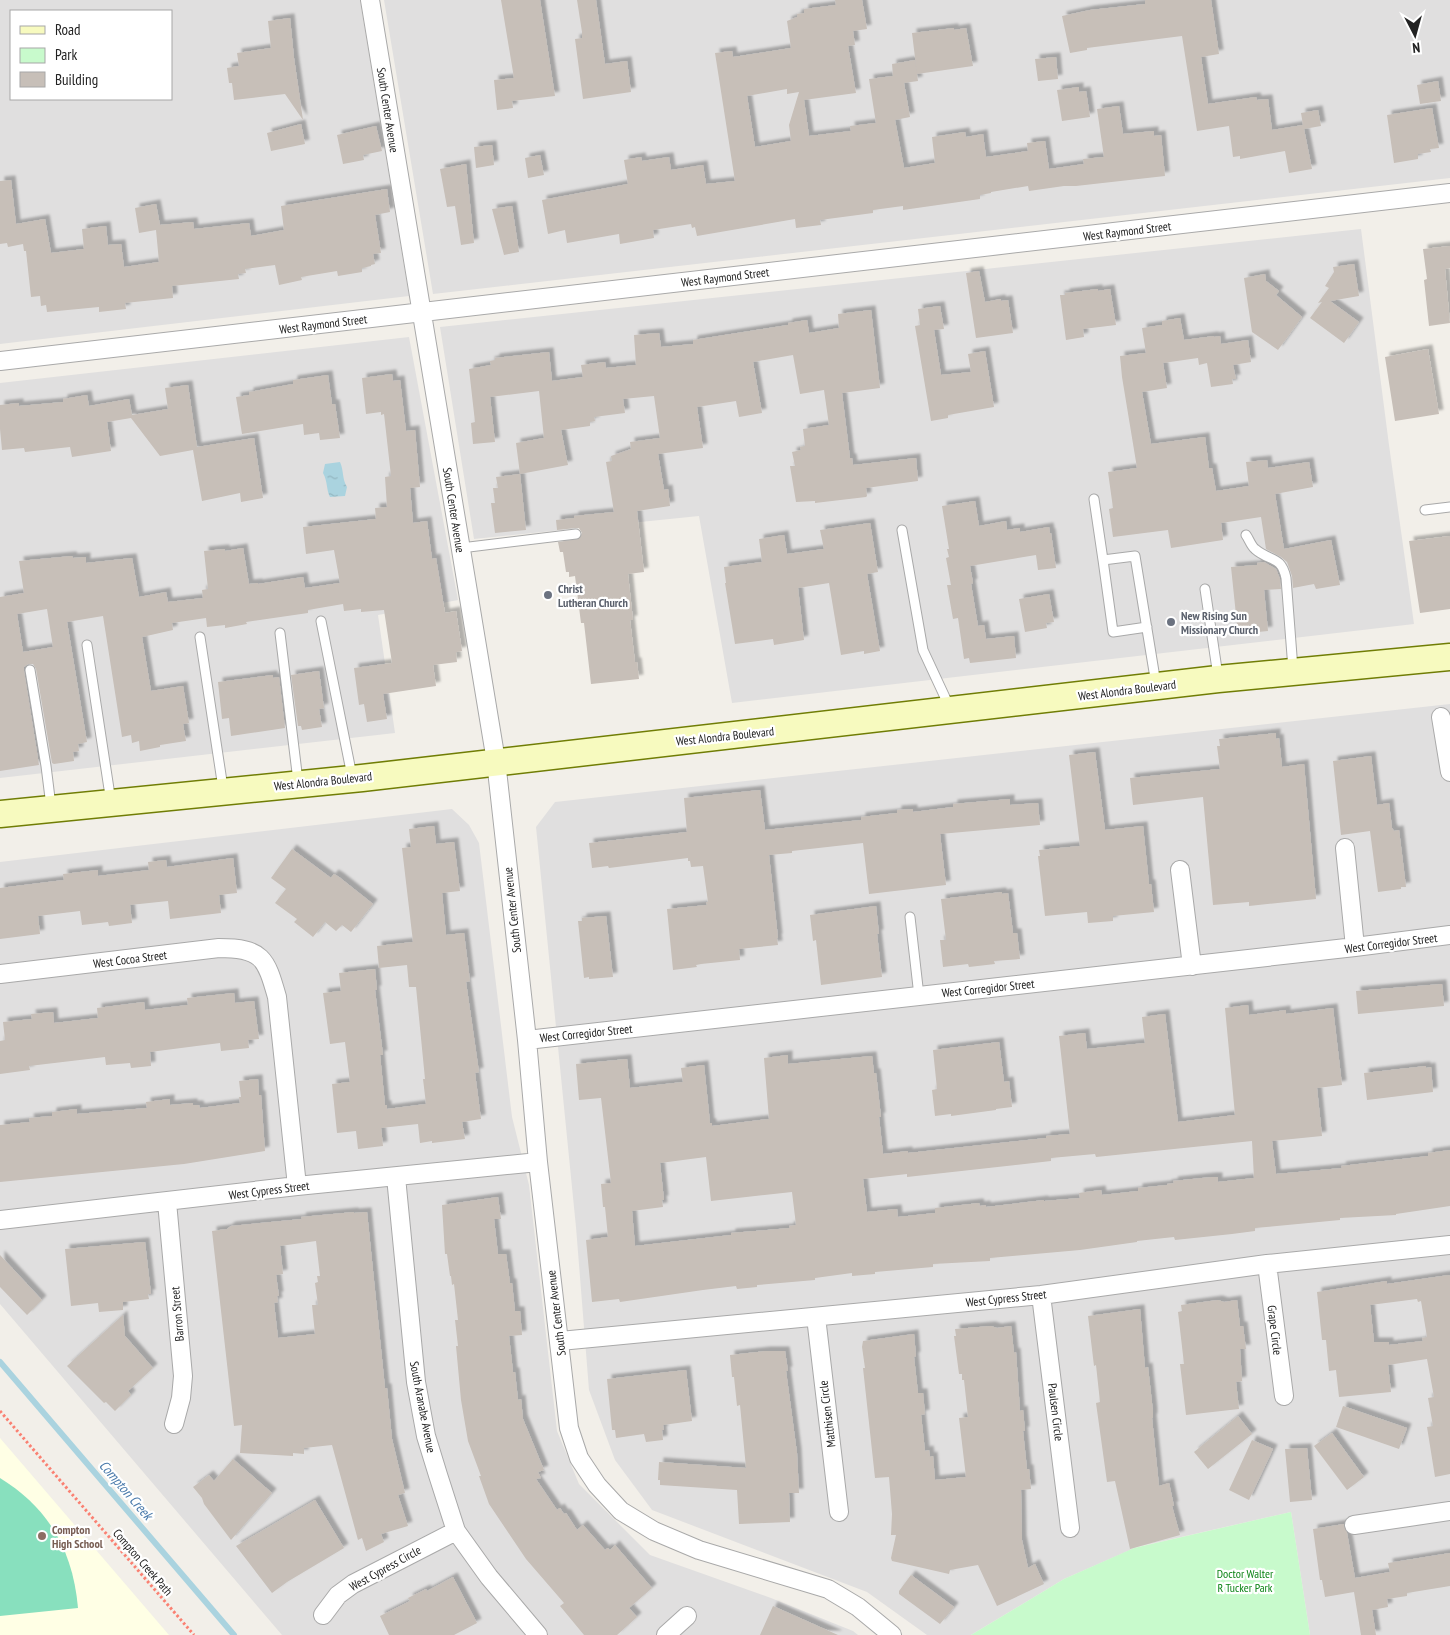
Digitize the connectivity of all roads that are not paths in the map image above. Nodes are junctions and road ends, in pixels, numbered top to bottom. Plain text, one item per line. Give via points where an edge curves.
1 (370, 0) edge
2 (1450, 194) edge
3 (422, 312) junction
4 (0, 361) edge
5 (1094, 499) dead end
6 (1450, 507) edge
7 (1425, 510) dead end
8 (902, 530) dead end
9 (576, 534) dead end
10 (1246, 534) dead end
11 (461, 548) junction
12 (1104, 560) junction
13 (1205, 589) dead end
14 (321, 622) dead end
15 (1147, 627) junction
16 (280, 633) dead end
17 (200, 637) dead end
18 (87, 645) dead end
19 (1450, 657) edge
20 (30, 670) dead end
21 (1293, 672) junction
22 (1218, 679) junction
23 (1156, 687) junction
24 (951, 710) junction
25 (1441, 717) dead end
26 (496, 761) junction
27 (1450, 772) edge
28 (352, 778) junction
29 (298, 784) junction
30 (224, 791) junction
31 (111, 802) junction
32 (52, 809) junction
33 (0, 814) edge
34 (1344, 848) dead end
35 (1180, 870) dead end
36 (910, 917) dead end
37 (1450, 935) edge
38 (1355, 947) junction
39 (1192, 966) junction
40 (0, 974) edge
41 (919, 996) junction
42 (527, 1040) junction
43 (538, 1162) junction
44 (396, 1177) junction
45 (297, 1186) junction
46 (167, 1202) junction
47 (0, 1220) edge
48 (1450, 1245) edge
49 (1267, 1264) junction
50 (1041, 1295) junction
51 (816, 1317) junction
52 (560, 1341) junction
53 (1284, 1396) dead end
54 (174, 1424) dead end
55 (1450, 1511) edge
56 (839, 1512) dead end
57 (1354, 1526) dead end
58 (1070, 1528) dead end
59 (456, 1531) junction
60 (323, 1615) dead end
61 (687, 1616) dead end
62 (538, 1635) edge
63 (666, 1635) edge
64 (892, 1635) edge

1 - 3 street, South Center Avenue
2 - 3 street, West Raymond Street
3 - 4 street, West Raymond Street
3 - 11 street, South Center Avenue
5 - 12 lane
6 - 7 lane
8 - 24 lane via 923,650
9 - 11 lane
10 - 21 lane via 1253,548 1284,567
11 - 26 street, South Center Avenue
12 - 15 lane via 1135,556
12 - 15 lane via 1113,632
13 - 22 lane
14 - 28 lane
15 - 23 lane
16 - 29 lane
17 - 30 lane
18 - 31 lane
19 - 21 main road, West Alondra Boulevard
20 - 32 lane
21 - 22 main road, West Alondra Boulevard
22 - 23 main road, West Alondra Boulevard
23 - 24 main road, West Alondra Boulevard
24 - 26 main road, West Alondra Boulevard
25 - 27 street
26 - 28 main road, West Alondra Boulevard
26 - 42 street, South Center Avenue
28 - 29 main road, West Alondra Boulevard
29 - 30 main road, West Alondra Boulevard
30 - 31 main road, West Alondra Boulevard
31 - 32 main road, West Alondra Boulevard
32 - 33 main road, West Alondra Boulevard
34 - 38 street
35 - 39 street
36 - 41 lane
37 - 38 street, West Corregidor Street
38 - 39 street, West Corregidor Street
39 - 41 street, West Corregidor Street
40 - 45 street, West Cocoa Street via 220,948 241,948 259,956 270,972 277,997
41 - 42 street, West Corregidor Street
42 - 43 street, South Center Avenue
43 - 44 street, West Cypress Street
43 - 52 street, South Center Avenue
44 - 45 street, West Cypress Street
44 - 59 street, South Aranabe Avenue via 416,1382 426,1436
45 - 46 street, West Cypress Street
46 - 47 street, West Cypress Street
46 - 54 street, Barron Street via 183,1376
48 - 49 street, West Cypress Street
49 - 50 street, West Cypress Street
49 - 53 street, Grape Circle
50 - 51 street, West Cypress Street
50 - 58 street, Paulsen Circle
51 - 52 street, West Cypress Street
51 - 56 street, Matthisen Circle
52 - 64 street, South Center Avenue via 569,1428 580,1458 596,1485 621,1511 654,1531 699,1550 828,1589 858,1607
55 - 57 street
59 - 60 street, West Cypress Circle via 353,1584
59 - 62 street, South Aranabe Avenue via 489,1577
61 - 63 street

